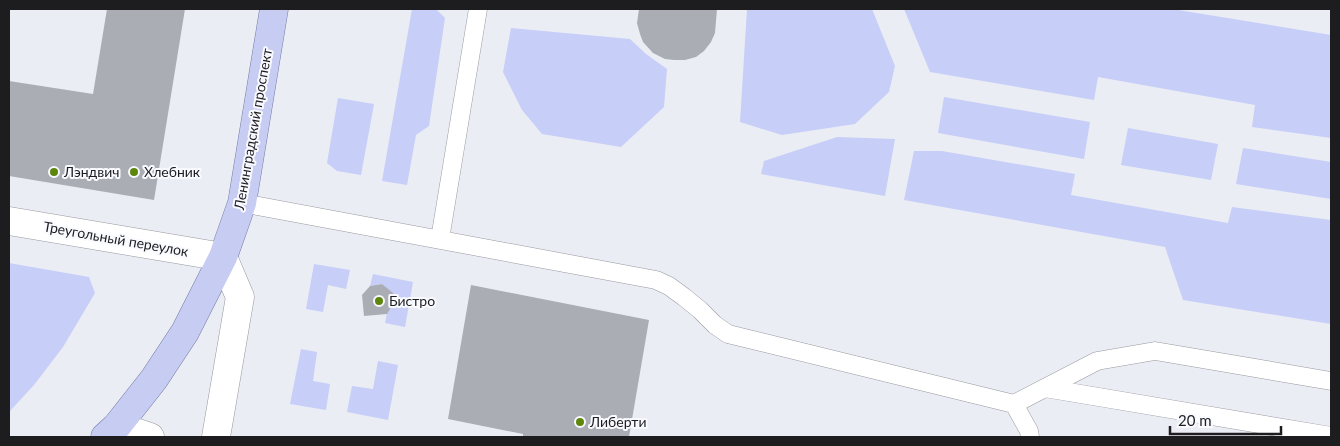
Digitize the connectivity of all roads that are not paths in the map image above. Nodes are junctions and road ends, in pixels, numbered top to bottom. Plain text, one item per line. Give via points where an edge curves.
1 (274, 9) edge
2 (478, 9) edge
3 (242, 202) junction
4 (9, 221) edge
5 (440, 239) junction
6 (223, 257) junction
7 (1331, 381) edge
8 (1045, 388) junction
9 (1014, 404) junction
10 (111, 432) edge
11 (1331, 436) edge
12 (150, 437) edge
13 (216, 437) edge
14 (1030, 437) edge

1 - 3 main road, Ленинградский проспект
2 - 5 lane
3 - 5 lane
3 - 6 main road, Ленинградский проспект
4 - 6 street, Треугольный переулок
5 - 9 lane via 656,280 684,297 728,334
6 - 10 main road, Ленинградский проспект via 185,332 154,379
6 - 13 street via 240,297
7 - 8 lane via 1155,351 1097,361
8 - 9 lane
8 - 11 lane
9 - 14 lane
10 - 12 street

